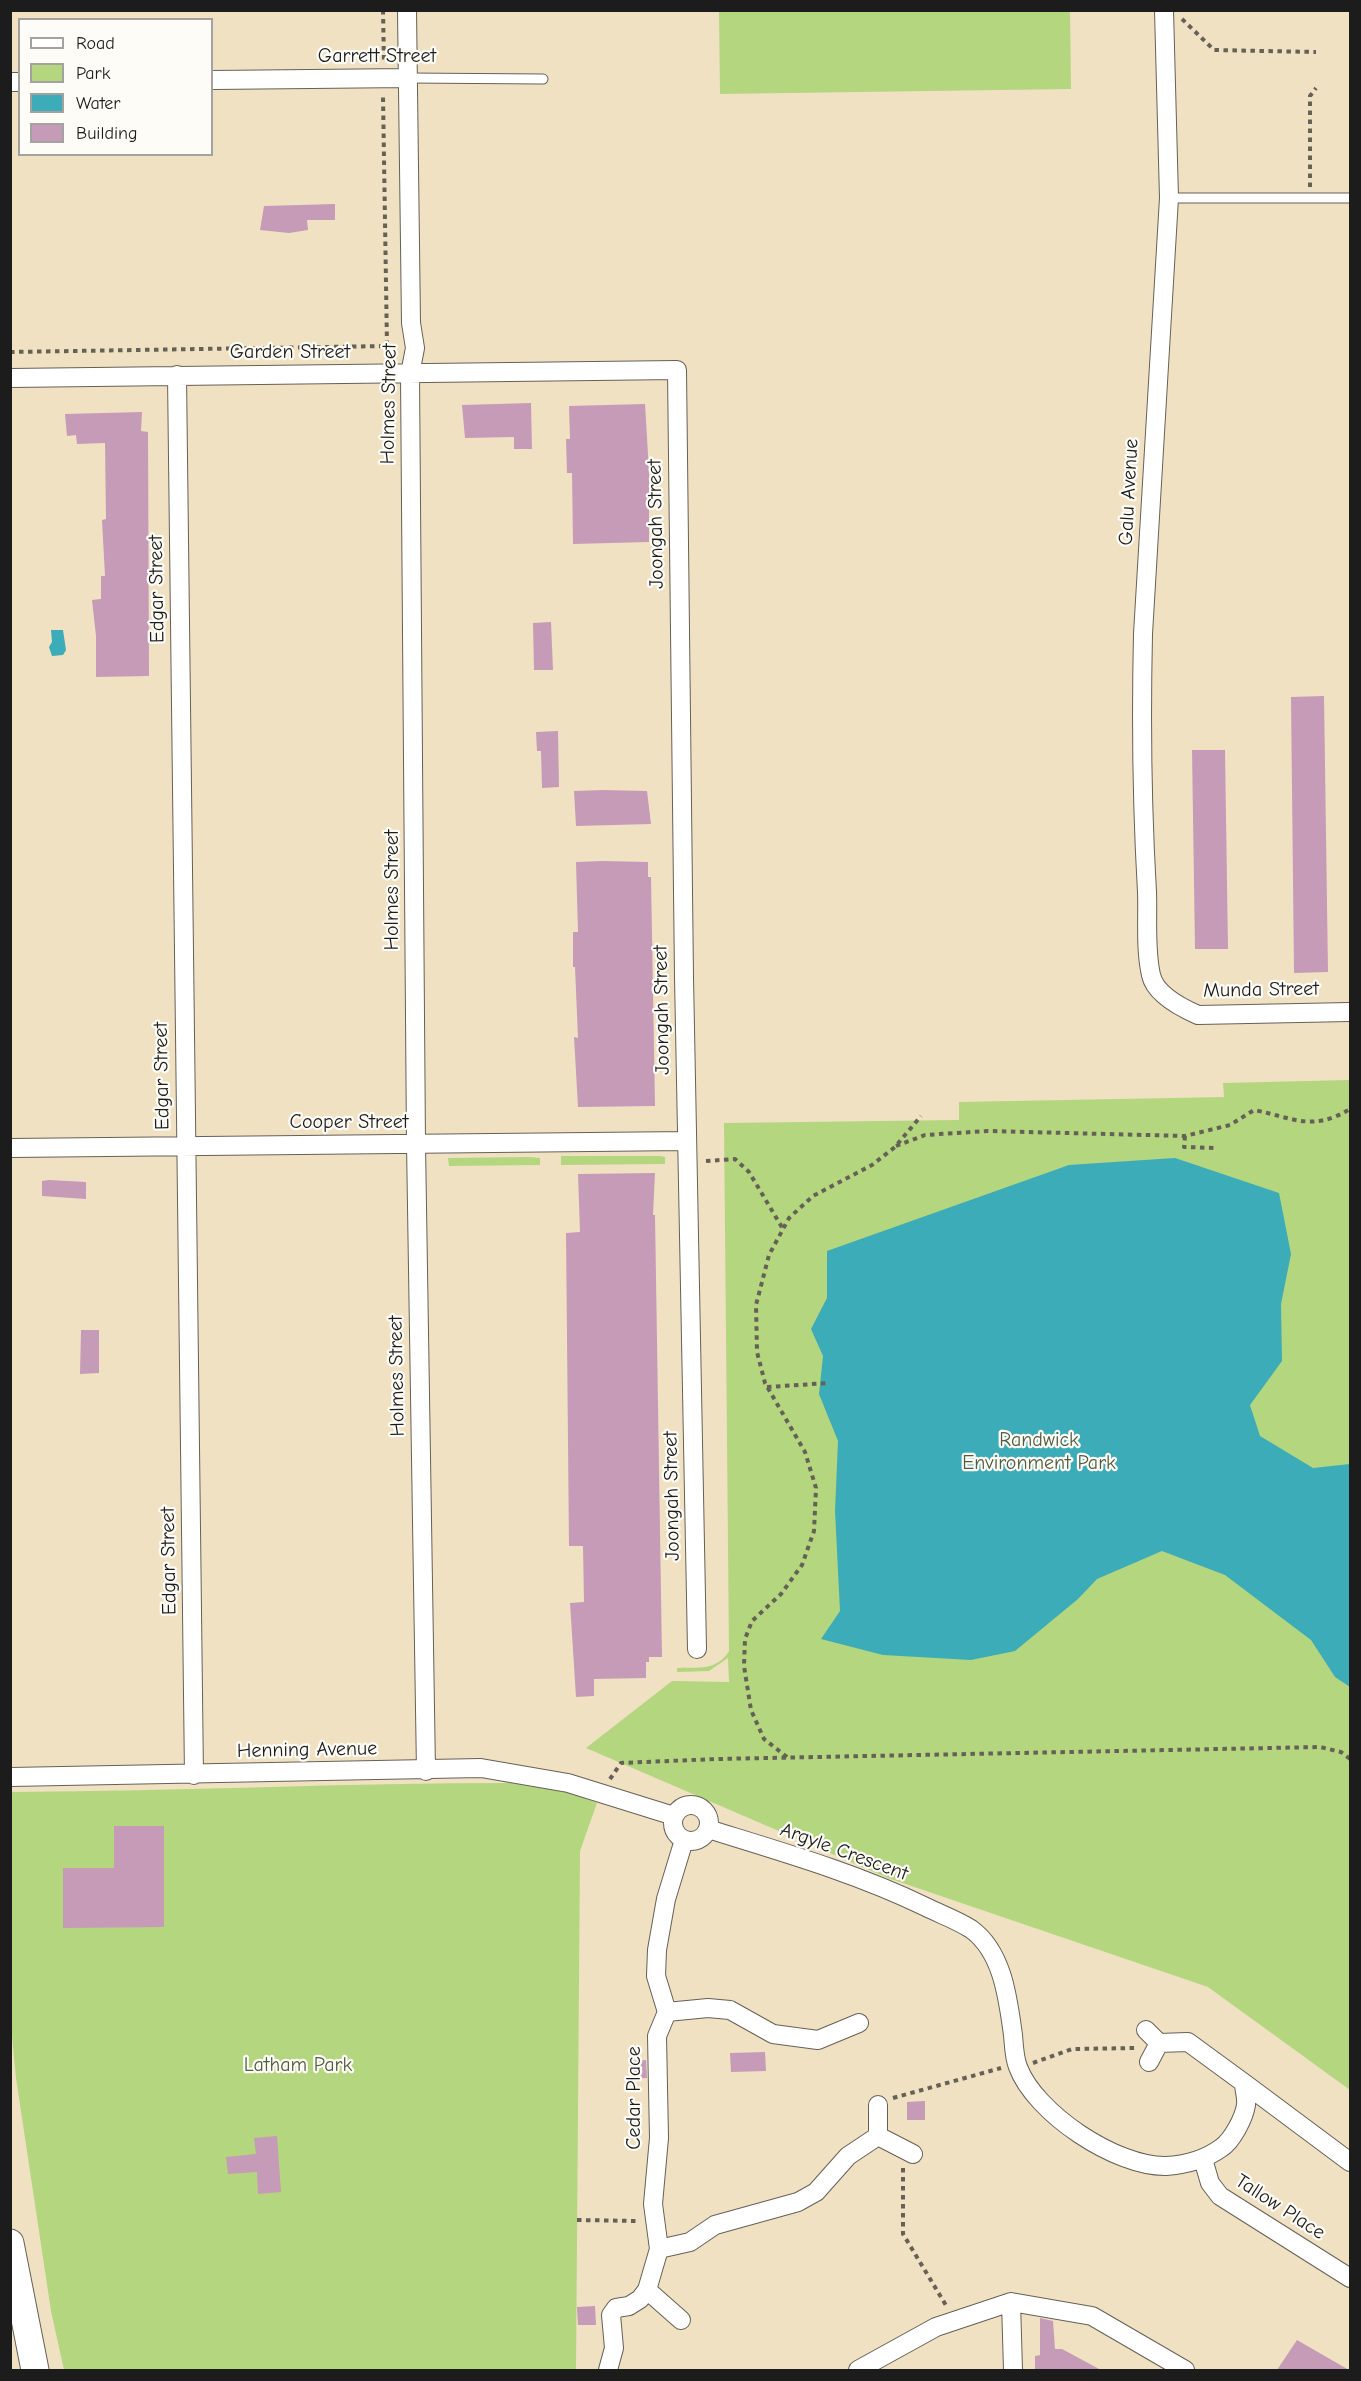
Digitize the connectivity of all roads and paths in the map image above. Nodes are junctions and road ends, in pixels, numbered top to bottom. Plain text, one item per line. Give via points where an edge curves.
1 (383, 10) edge
2 (407, 10) edge
3 (1169, 11) edge
4 (1316, 52) dead end
5 (408, 78) junction
6 (384, 79) junction
7 (543, 79) dead end
8 (213, 80) edge
9 (1316, 88) dead end
10 (1168, 198) junction
11 (1311, 198) junction
12 (1350, 198) edge
13 (10, 352) edge
14 (677, 370) joint
15 (177, 375) junction
16 (410, 375) junction
17 (10, 378) edge
18 (1151, 976) joint
19 (1350, 1012) edge
20 (1350, 1109) edge
21 (921, 1116) dead end
22 (1185, 1136) junction
23 (687, 1141) junction
24 (416, 1144) junction
25 (186, 1146) junction
26 (895, 1147) junction
27 (10, 1148) edge
28 (1215, 1148) dead end
29 (689, 1163) junction
30 (783, 1230) junction
31 (829, 1383) dead end
32 (767, 1387) junction
33 (697, 1649) dead end
34 (788, 1758) junction
35 (1350, 1760) edge
36 (426, 1771) junction
37 (195, 1775) junction
38 (10, 1777) edge
39 (602, 1792) junction
40 (674, 1816) junction
41 (708, 1829) junction
42 (684, 1840) junction
43 (667, 2012) junction
44 (858, 2023) dead end
45 (1153, 2046) joint
46 (1025, 2064) junction
47 (1244, 2083) junction
48 (878, 2105) joint
49 (878, 2136) junction
50 (908, 2152) joint
51 (1203, 2159) junction
52 (1350, 2162) edge
53 (577, 2220) dead end
54 (654, 2221) junction
55 (10, 2243) edge
56 (659, 2249) junction
57 (1350, 2278) edge
58 (647, 2290) junction
59 (1011, 2302) junction
60 (681, 2320) dead end
61 (955, 2320) junction
62 (34, 2370) edge
63 (608, 2370) edge
64 (858, 2370) edge
65 (1012, 2370) edge
66 (1185, 2370) edge

1 - 6 path
2 - 5 street, Holmes Street
3 - 4 path via 1214,50
3 - 10 street, Galu Avenue
5 - 6 street, Garrett Street
5 - 7 lane, Garrett Street
5 - 16 street, Holmes Street via 411,323 415,348
6 - 8 street, Garrett Street
6 - 13 path via 387,346
9 - 11 path via 1310,96
10 - 11 lane
10 - 18 street, Galu Avenue via 1143,646 1145,861
11 - 12 lane
14 - 16 street, Garden Street
14 - 23 street, Joongah Street
15 - 16 street, Garden Street
15 - 17 street, Garden Street
15 - 25 street, Edgar Street
16 - 24 street, Holmes Street
18 - 19 street, Munda Street via 1166,996 1198,1015
20 - 22 path via 1331,1121 1305,1123 1254,1110 1230,1125
21 - 26 path
22 - 26 path via 988,1131 925,1135
22 - 28 path via 1184,1147
23 - 24 street, Cooper Street
23 - 29 street, Joongah Street
24 - 25 street, Cooper Street
24 - 36 street, Holmes Street
25 - 27 street, Cooper Street
25 - 37 street, Edgar Street
26 - 30 path via 848,1180 813,1196 789,1218
29 - 30 path via 735,1159 749,1172
29 - 33 street, Joongah Street
30 - 32 path via 769,1255 756,1305 757,1352
31 - 32 path
32 - 34 path via 804,1452 816,1488 814,1531 802,1565 781,1594 752,1621 745,1639 744,1666 751,1710 765,1739
34 - 35 path via 1320,1747 1341,1752
34 - 39 path via 621,1763
36 - 37 street, Henning Avenue
36 - 39 street, Henning Avenue via 481,1768 530,1774
37 - 38 street, Henning Avenue
39 - 40 street
40 - 41 street via 684,1807 697,1806 707,1816
40 - 42 street via 674,1830
41 - 42 street via 698,1840
41 - 46 street, Argyle Crescent via 874,1882 969,1928 983,1939 996,1961
42 - 43 street via 666,1899 657,1950 656,1976
43 - 44 street via 730,2010 773,2034 818,2040
43 - 54 street, Cedar Place via 657,2036 659,2138
45 - 46 path via 1072,2049
45 - 47 street via 1188,2042
46 - 48 path via 884,2100
46 - 51 street, Argyle Crescent via 1030,2092 1088,2138 1149,2164 1166,2166
47 - 51 street, Argyle Crescent via 1246,2106 1236,2129 1224,2146
47 - 52 street
48 - 49 street
49 - 50 street
49 - 56 street via 848,2156 816,2192 798,2202 715,2225 690,2242
50 - 61 path via 903,2234
51 - 57 street, Tallow Place via 1210,2183 1220,2196
53 - 54 path
54 - 56 street, Cedar Place
55 - 62 street
56 - 58 street, Cedar Place
58 - 60 street
58 - 63 street via 640,2299 616,2308 611,2315 614,2348
59 - 61 street
59 - 65 street
59 - 66 street via 1092,2316
61 - 64 street

